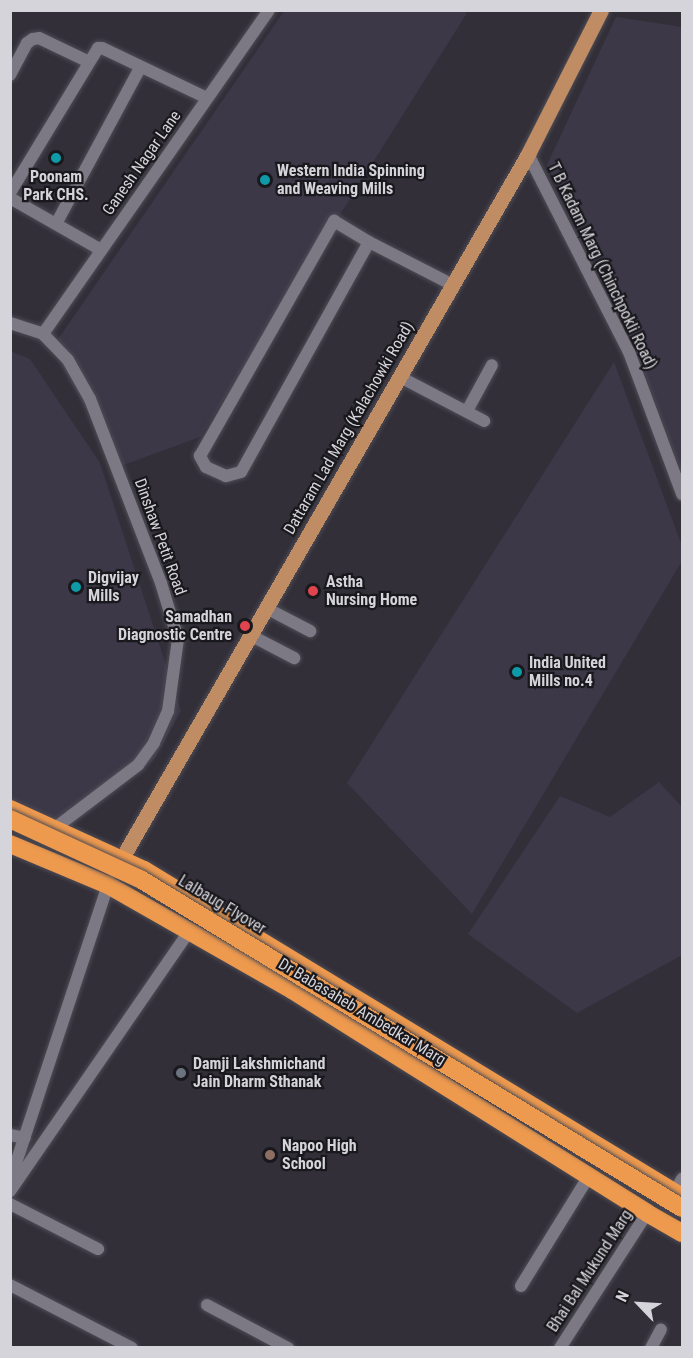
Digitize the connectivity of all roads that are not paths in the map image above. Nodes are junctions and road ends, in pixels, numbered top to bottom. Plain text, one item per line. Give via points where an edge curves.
1 (269, 10) edge
2 (601, 10) edge
3 (89, 62) junction
4 (140, 68) junction
5 (10, 75) edge
6 (207, 99) junction
7 (528, 154) junction
8 (10, 193) edge
9 (10, 198) edge
10 (56, 224) junction
11 (369, 242) junction
12 (101, 250) junction
13 (453, 285) junction
14 (10, 323) edge
15 (43, 334) junction
16 (492, 365) dead end
17 (400, 378) junction
18 (467, 411) junction
19 (484, 421) dead end
20 (682, 494) edge
21 (266, 608) junction
22 (310, 631) dead end
23 (250, 635) junction
24 (294, 658) dead end
25 (10, 809) edge
26 (10, 819) edge
27 (10, 827) edge
28 (56, 828) junction
29 (12, 848) edge
30 (120, 859) junction
31 (108, 885) junction
32 (189, 932) junction
33 (10, 1135) edge
34 (25, 1138) junction
35 (589, 1176) junction
36 (10, 1181) edge
37 (10, 1191) edge
38 (681, 1194) edge
39 (10, 1204) edge
40 (647, 1213) junction
41 (682, 1215) edge
42 (682, 1233) edge
43 (98, 1248) dead end
44 (10, 1285) edge
45 (521, 1286) dead end
46 (207, 1305) dead end
47 (661, 1329) dead end
48 (132, 1347) edge
49 (288, 1347) edge
50 (560, 1347) edge
51 (651, 1347) edge

1 - 6 street, Ganesh Nagar Lane
2 - 7 main road, Dattaram Lad Marg (Kalachowki Road)
3 - 4 street via 102,48
3 - 5 street via 39,38 27,43
3 - 8 street
4 - 6 street
4 - 10 street
6 - 12 street, Ganesh Nagar Lane
7 - 13 main road, Dattaram Lad Marg (Kalachowki Road)
7 - 20 street, T B Kadam Marg (Chinchpokli Road) via 630,352
9 - 10 street
10 - 12 street
11 - 11 street via 334,221 200,456 206,467 226,476 241,472
11 - 13 street
12 - 15 street, Ganesh Nagar Lane
13 - 17 main road, Dattaram Lad Marg (Kalachowki Road)
14 - 15 street, Dinshaw Petit Road
15 - 28 street, Dinshaw Petit Road via 68,360 90,399 178,639 168,711 146,756
16 - 18 street
17 - 18 street
17 - 21 main road, Dattaram Lad Marg (Kalachowki Road)
18 - 19 street
21 - 22 street
21 - 23 main road, Dattaram Lad Marg (Kalachowki Road)
23 - 24 street
23 - 30 main road, Dattaram Lad Marg (Kalachowki Road)
25 - 28 highway
26 - 38 highway, Lalbaug Flyover, bridge via 140,879
27 - 41 highway, Lalbaug Flyover via 140,886
28 - 30 highway
29 - 31 highway, Dr Babasaheb Ambedkar Marg
30 - 31 main road, Dattaram Lad Marg (Kalachowki Road)
30 - 38 highway via 241,927
31 - 32 highway, Dr Babasaheb Ambedkar Marg
31 - 34 street
32 - 35 highway, Dr Babasaheb Ambedkar Marg via 324,1009
32 - 37 street
33 - 34 street
34 - 36 street
35 - 40 highway, Dr Babasaheb Ambedkar Marg
35 - 45 street
39 - 43 street
40 - 42 highway, Dr Babasaheb Ambedkar Marg
40 - 50 street, Bhai Bal Mukund Marg
44 - 48 street
46 - 49 street
47 - 51 street

